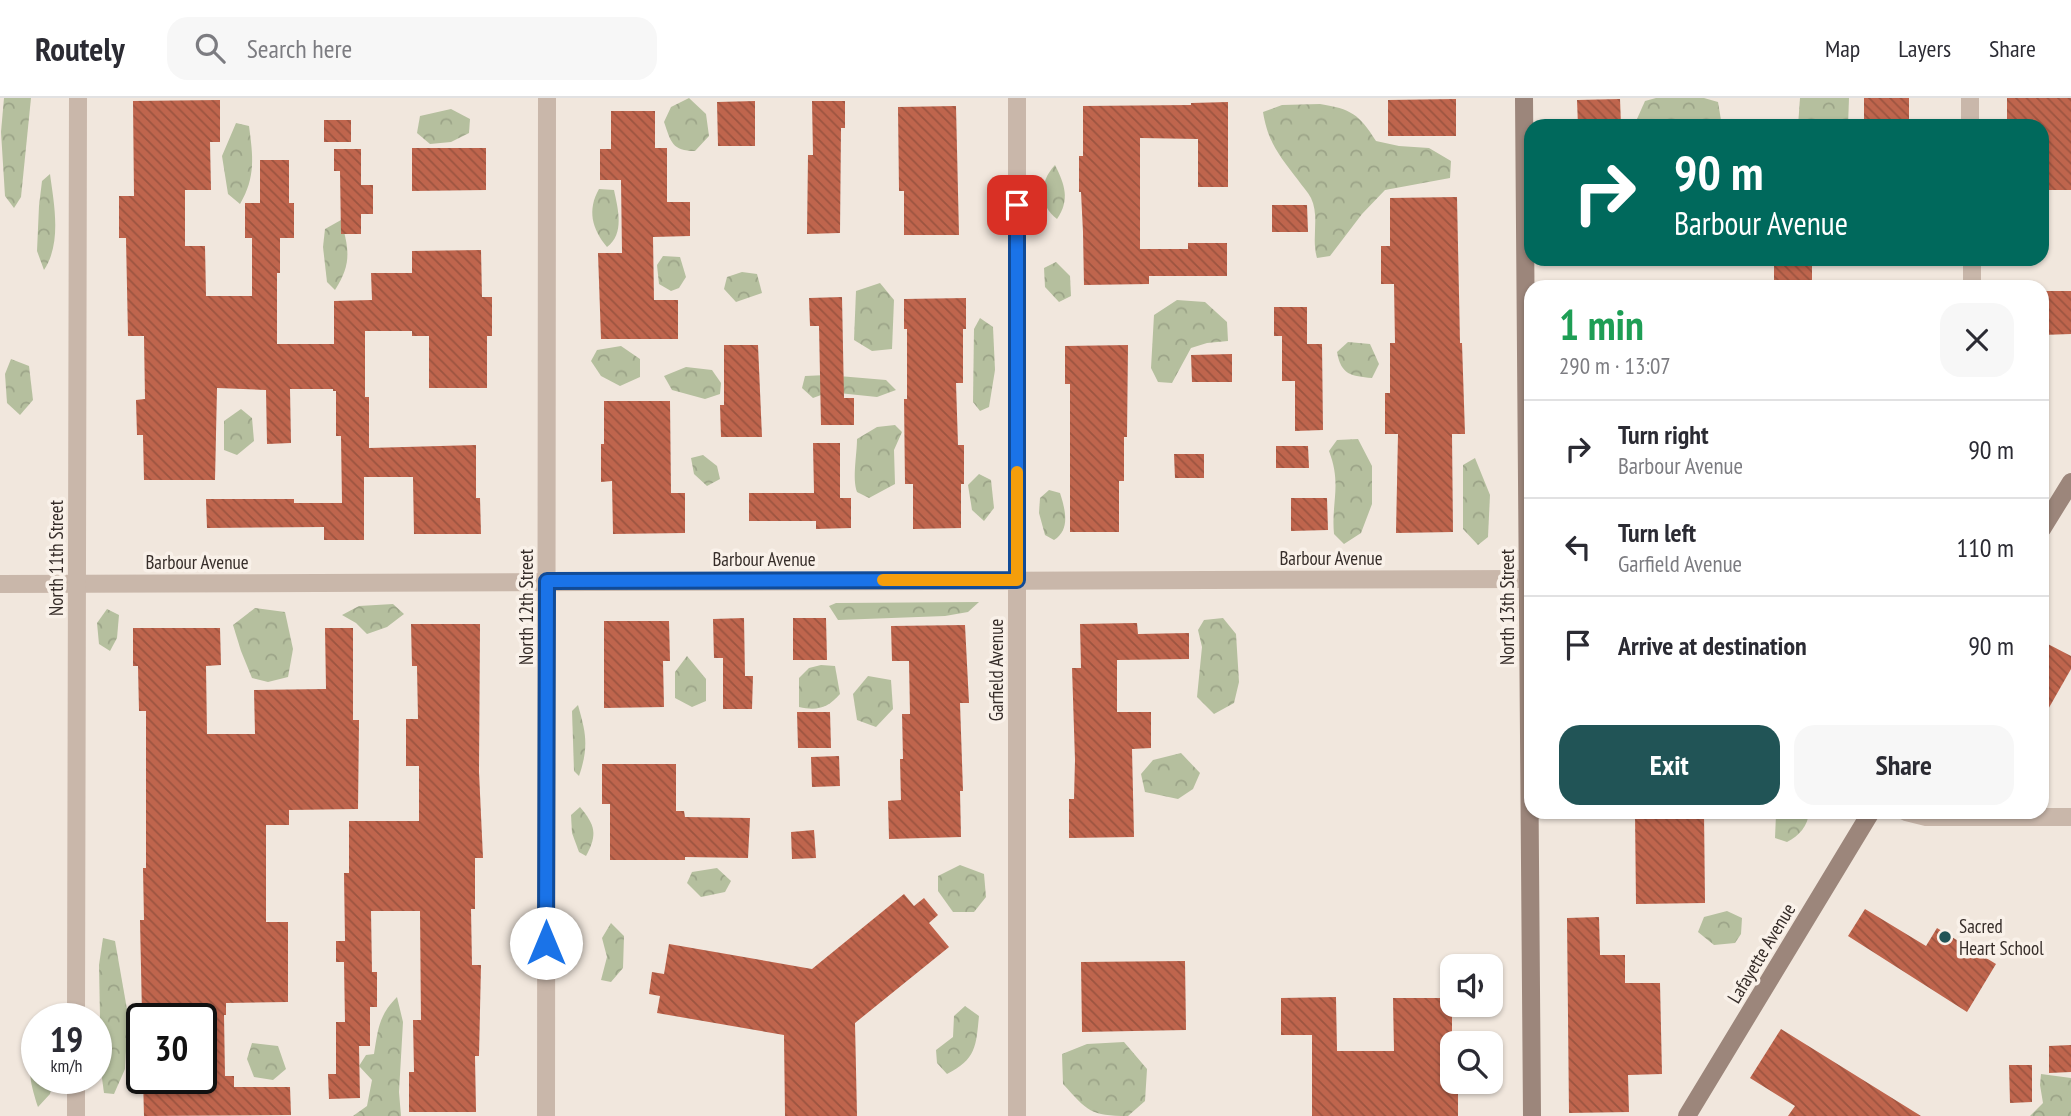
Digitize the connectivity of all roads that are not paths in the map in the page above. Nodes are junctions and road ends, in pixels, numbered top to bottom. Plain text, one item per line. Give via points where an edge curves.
1 (78, 98) edge
2 (547, 98) edge
3 (1017, 98) edge
4 (1524, 98) edge
5 (1970, 98) edge
6 (1524, 119) edge
7 (1970, 119) edge
8 (2071, 482) edge
9 (2049, 515) edge
10 (1524, 579) edge
11 (1017, 580) junction
12 (547, 581) junction
13 (77, 583) junction
14 (0, 584) edge
15 (2049, 817) edge
16 (2071, 817) edge
17 (1530, 819) edge
18 (1867, 819) edge
19 (76, 1003) edge
20 (76, 1094) edge
21 (76, 1116) edge
22 (546, 1116) edge
23 (1017, 1116) edge
24 (1532, 1116) edge
25 (1688, 1116) edge

1 - 13 street, North 11th Street
2 - 12 street, North 12th Street
3 - 11 street, Garfield Avenue
4 - 6 street, North 13th Street
5 - 7 street
8 - 9 street
10 - 11 street, Barbour Avenue
11 - 12 street, Barbour Avenue
11 - 23 street, Garfield Avenue
12 - 13 street, Barbour Avenue
12 - 22 street, North 12th Street
13 - 14 street, Barbour Avenue
13 - 19 street, North 11th Street
15 - 16 street
17 - 24 street, North 13th Street
18 - 25 street, Lafayette Avenue
20 - 21 street

